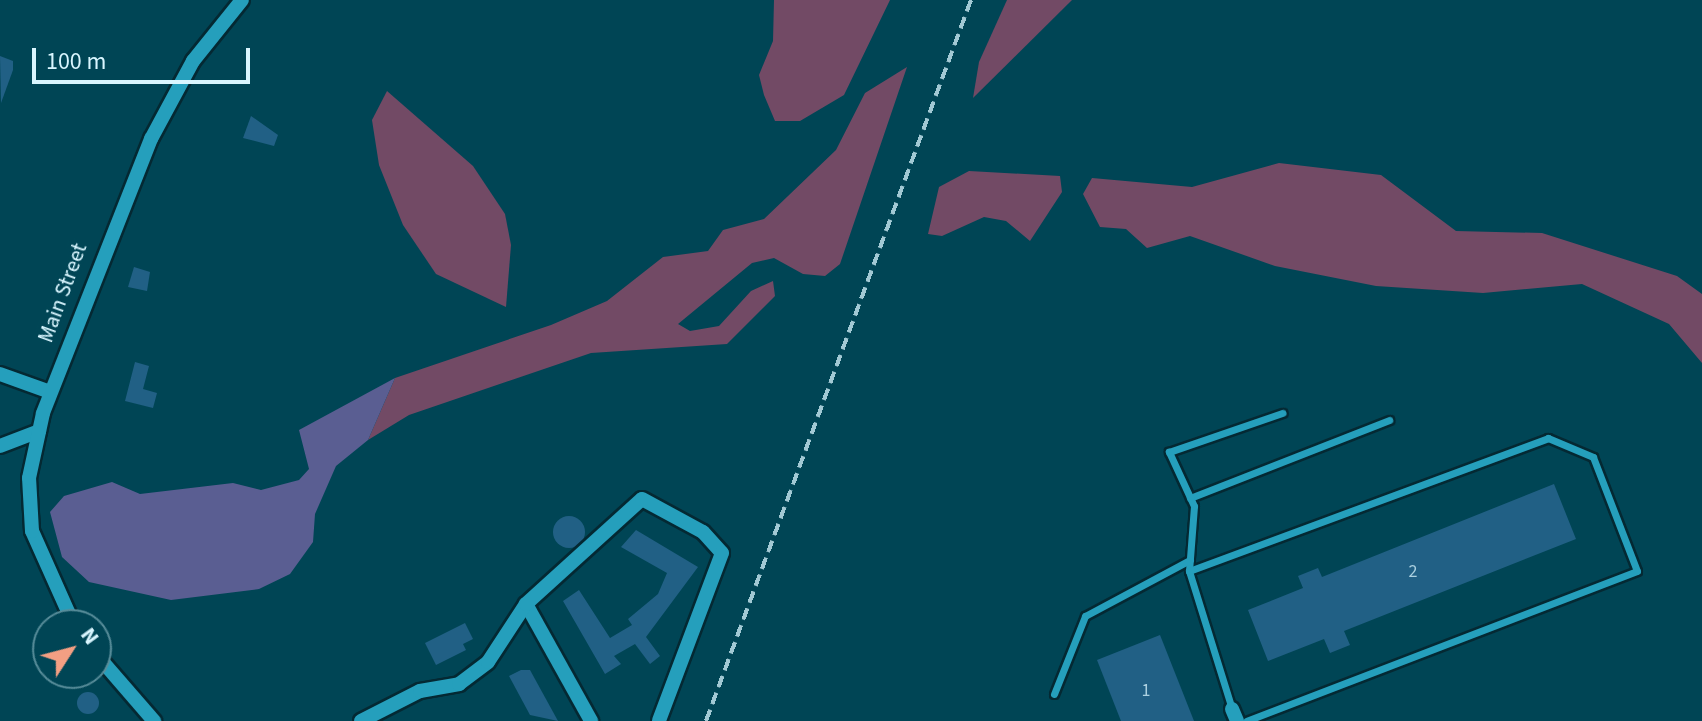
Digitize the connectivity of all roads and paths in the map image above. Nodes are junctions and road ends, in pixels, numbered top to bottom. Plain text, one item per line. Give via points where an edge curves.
1 (242, 0) edge
2 (0, 374) edge
3 (50, 392) junction
4 (1282, 413) dead end
5 (1389, 420) dead end
6 (39, 431) junction
7 (0, 446) edge
8 (1190, 498) junction
9 (1190, 560) junction
10 (1189, 571) junction
11 (526, 604) junction
12 (67, 609) edge
13 (112, 672) edge
14 (1054, 694) dead end
15 (1234, 715) edge
16 (384, 716) edge
17 (154, 721) edge
18 (361, 721) edge
19 (591, 721) edge
20 (659, 721) edge
21 (1247, 721) edge

1 - 3 street, Main Street via 193,61 151,139
2 - 3 street
3 - 6 street, Main Street
4 - 8 lane via 1169,452
5 - 8 lane
6 - 7 street
6 - 12 street, Main Street via 29,478 32,531
8 - 9 lane
9 - 10 lane
9 - 14 lane via 1101,601 1085,616
10 - 15 lane
10 - 21 lane via 1548,438 1593,457 1637,571
11 - 16 street via 488,662 459,684 420,691
11 - 19 street
11 - 20 street via 642,499 703,532 722,553
13 - 17 street
16 - 18 street

